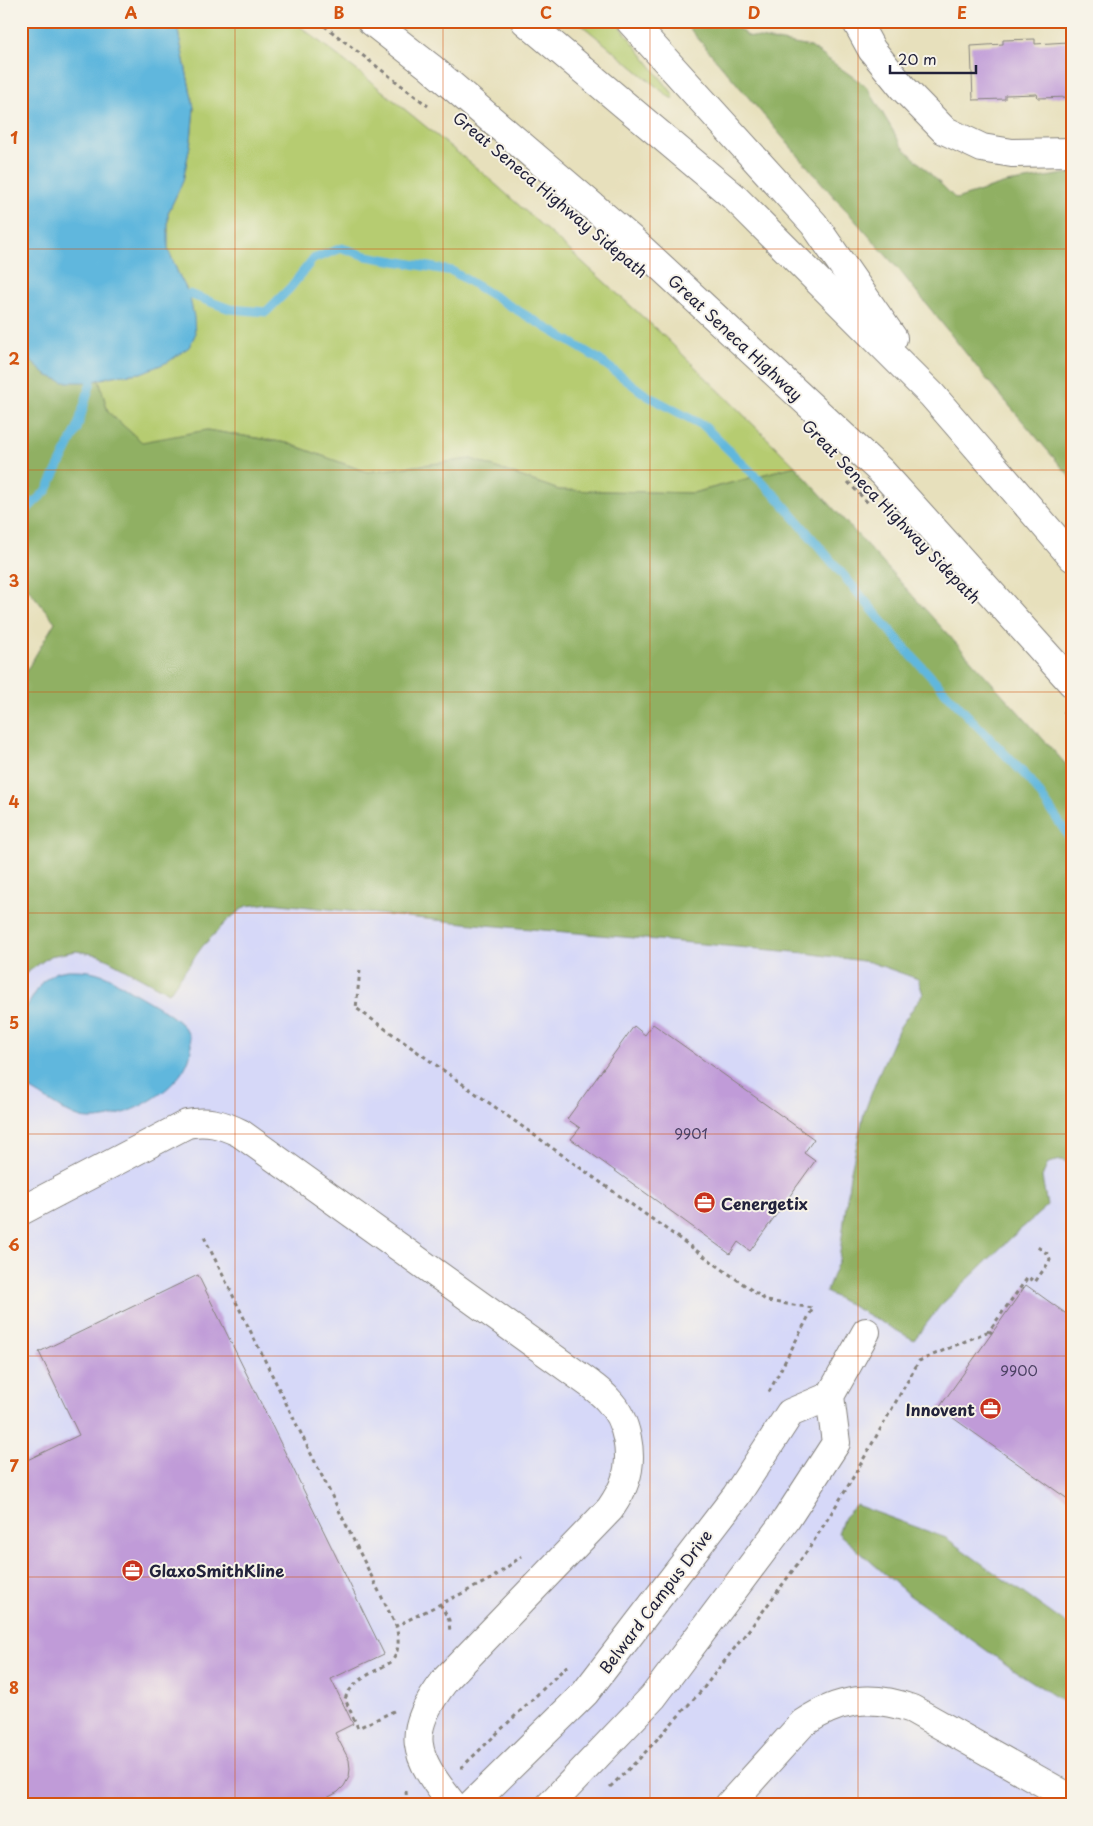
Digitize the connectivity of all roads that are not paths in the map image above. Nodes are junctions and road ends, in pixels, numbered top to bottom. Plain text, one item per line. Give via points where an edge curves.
1 (371, 21) edge
2 (525, 21) edge
3 (630, 21) edge
4 (856, 21) edge
5 (1072, 152) edge
6 (932, 395) junction
7 (1072, 557) edge
8 (1072, 683) edge
9 (21, 1211) edge
10 (866, 1332) dead end
11 (830, 1396) junction
12 (446, 1796) edge
13 (1072, 1798) edge
14 (471, 1805) edge
15 (550, 1805) edge
16 (729, 1805) edge

1 - 8 main road, Great Seneca Highway via 430,67 632,240 882,472
2 - 6 main road via 733,196
3 - 6 main road via 814,224
4 - 5 main road via 872,50 944,130 982,148 997,151
6 - 7 main road
9 - 12 main road via 187,1124 206,1122 226,1126 590,1384 616,1411 627,1436 628,1466 626,1480 610,1509 446,1679 423,1714 418,1742 420,1756
10 - 11 main road
11 - 14 main road, Belward Campus Drive via 790,1413 736,1496 585,1693
11 - 15 main road via 836,1444 786,1520 653,1697
13 - 16 main road via 912,1709 893,1702 873,1700 832,1707 803,1723

